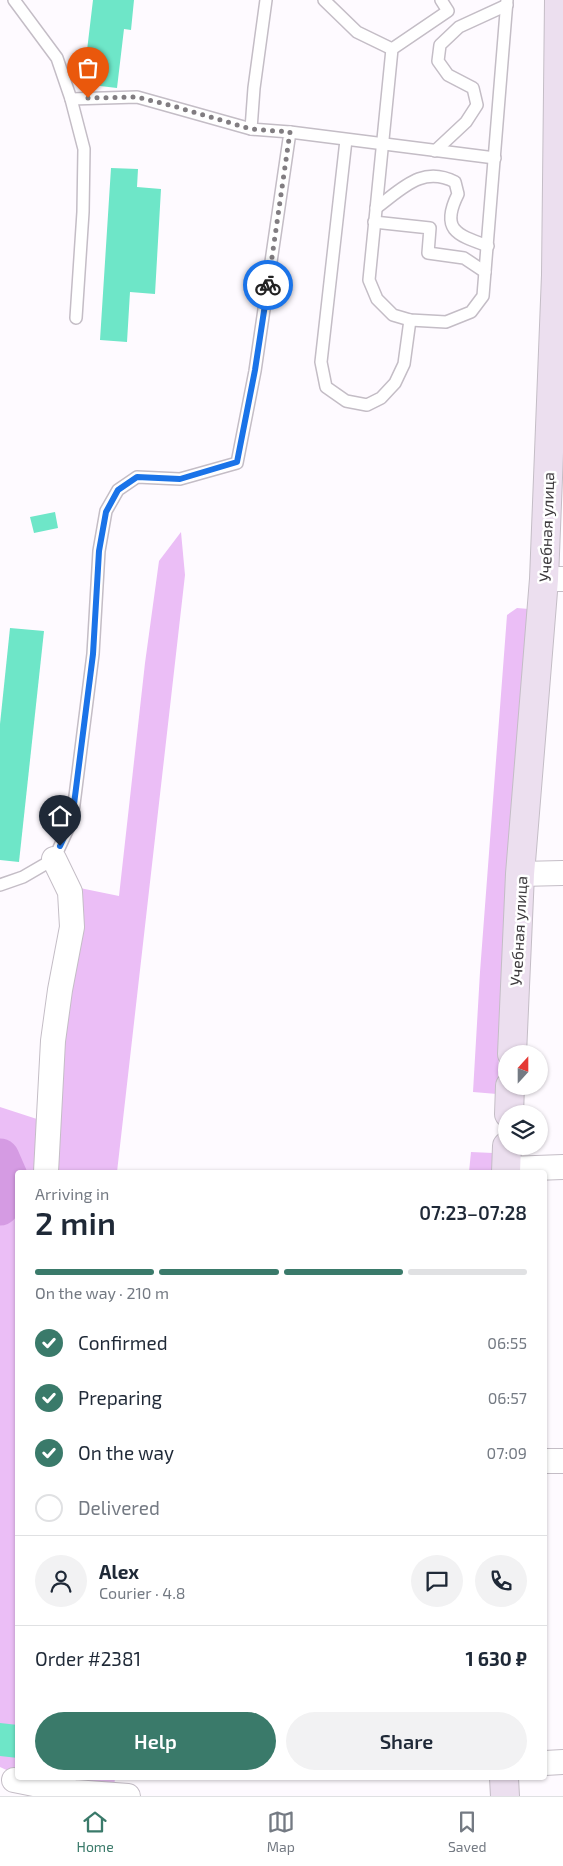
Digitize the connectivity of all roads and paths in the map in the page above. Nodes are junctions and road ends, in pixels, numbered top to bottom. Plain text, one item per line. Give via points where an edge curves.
1 (14, 0) edge
2 (266, 0) edge
3 (324, 0) edge
4 (442, 0) edge
5 (559, 0) edge
6 (507, 3) edge
7 (392, 49) junction
8 (71, 99) junction
9 (251, 129) junction
10 (290, 132) junction
11 (346, 140) junction
12 (382, 144) junction
13 (435, 150) junction
14 (495, 158) junction
15 (376, 208) junction
16 (374, 222) junction
17 (488, 246) junction
18 (485, 272) junction
19 (76, 318) dead end
20 (410, 320) junction
21 (554, 579) edge
22 (54, 860) junction
23 (520, 874) junction
24 (563, 874) edge
25 (0, 885) edge
26 (512, 1045) edge
27 (507, 1162) edge
28 (563, 1168) edge
29 (46, 1170) edge
30 (563, 1461) edge
31 (547, 1462) edge
32 (547, 1762) edge
33 (563, 1762) edge
34 (14, 1780) dead end
35 (504, 1780) edge
36 (124, 1789) edge
37 (505, 1796) edge

1 - 8 lane via 57,58
2 - 9 lane
3 - 7 lane via 357,32
4 - 7 lane via 448,10
5 - 21 street, Учебная улица
6 - 13 lane via 459,27 440,45 438,61 448,75 473,88 477,105 466,122
6 - 14 lane
7 - 12 lane
8 - 9 lane via 137,97
8 - 19 lane via 84,149
9 - 10 lane
10 - 11 lane
10 - 22 lane via 255,370 237,462 180,479 137,477 118,490 106,512 99,551 93,654 72,820
11 - 12 lane
11 - 20 lane via 321,362 326,387 346,401 367,405 381,398 395,383 404,364
12 - 13 lane
12 - 15 lane
13 - 14 lane
14 - 17 lane
15 - 16 lane
15 - 17 lane via 420,177 442,175 454,182 458,194 451,207 452,226 461,236
16 - 18 lane via 430,228 428,253 464,258
16 - 20 lane via 369,280 377,299 393,315
17 - 18 lane
18 - 20 lane via 483,296 471,312 446,322
21 - 23 street, Учебная улица
22 - 25 lane
22 - 29 street via 70,892 72,927 53,1041
23 - 24 street
23 - 26 street, Учебная улица
27 - 28 street
30 - 31 street
32 - 33 street
34 - 36 street via 74,1792
35 - 37 street

